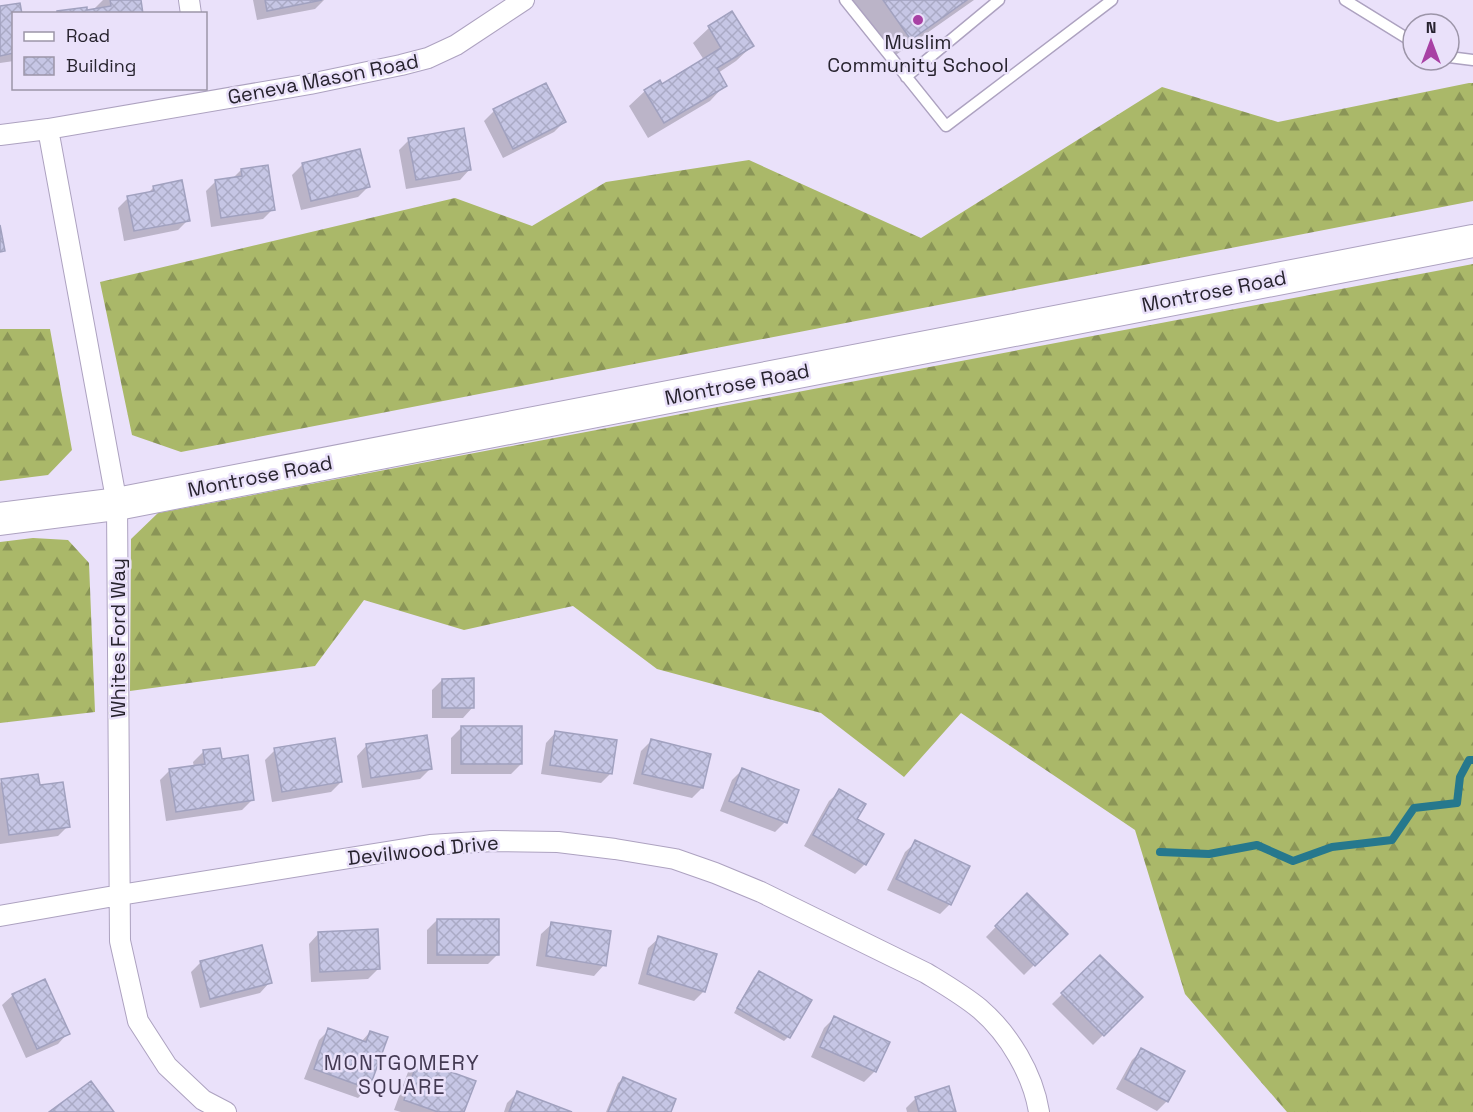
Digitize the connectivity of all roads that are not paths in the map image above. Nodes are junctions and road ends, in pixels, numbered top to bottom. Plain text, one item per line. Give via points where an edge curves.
1 (524, 0) edge
2 (845, 0) edge
3 (999, 0) edge
4 (1112, 0) edge
5 (1345, 0) edge
6 (1401, 35) edge
7 (906, 77) junction
8 (205, 95) edge
9 (48, 129) junction
10 (0, 135) edge
11 (1473, 241) edge
12 (117, 504) junction
13 (0, 519) edge
14 (120, 895) junction
15 (0, 916) edge
16 (226, 1112) edge
17 (1040, 1112) edge

1 - 8 street, Geneva Mason Road via 456,45 428,57 321,82
2 - 7 lane
3 - 7 lane
4 - 7 lane via 946,126
5 - 6 lane
8 - 9 street, Geneva Mason Road
9 - 10 street, Geneva Mason Road
9 - 12 street, Whites Ford Way
11 - 12 main road, Montrose Road
12 - 13 main road, Montrose Road
12 - 14 street, Whites Ford Way
14 - 15 street, Devilwood Drive
14 - 16 street, Whites Ford Way via 120,941 138,1021 167,1066 203,1100
14 - 17 street, Devilwood Drive via 430,845 493,841 558,842 675,860 761,892 952,988 981,1010 1005,1036 1021,1059

